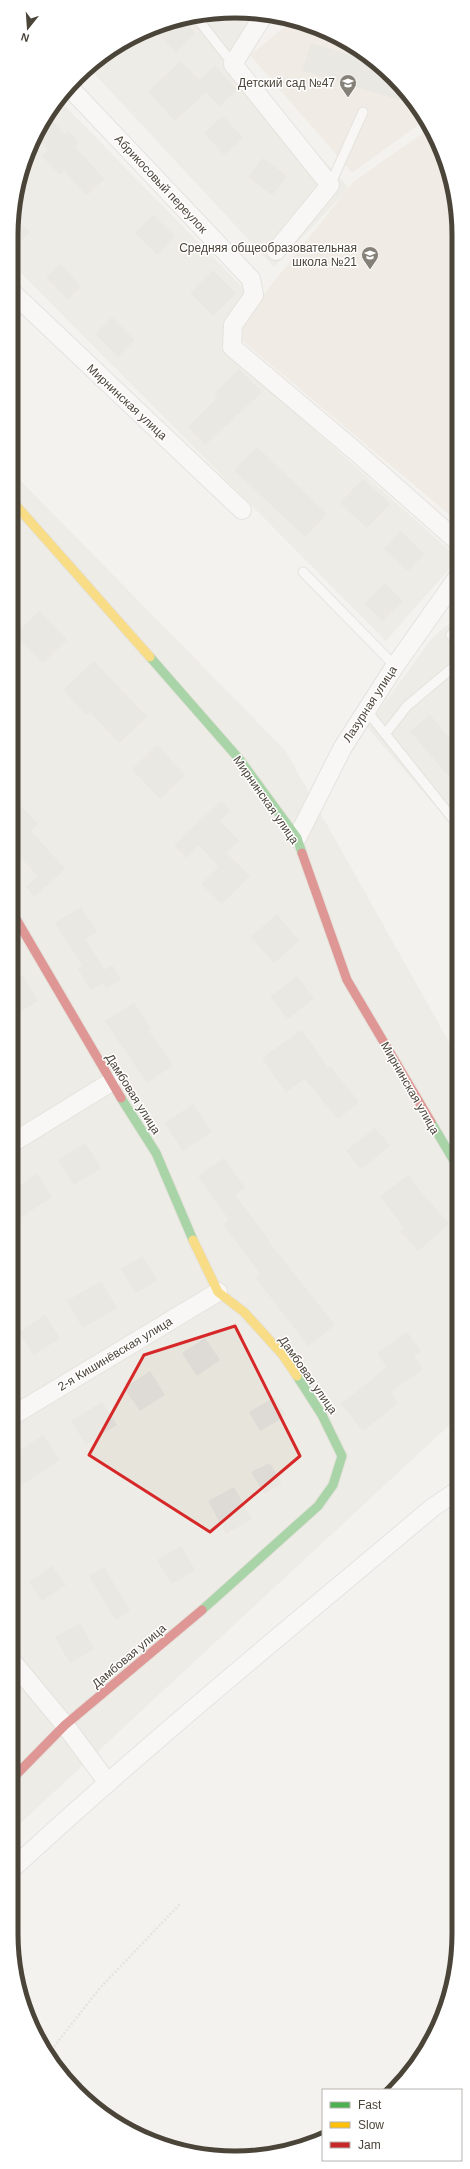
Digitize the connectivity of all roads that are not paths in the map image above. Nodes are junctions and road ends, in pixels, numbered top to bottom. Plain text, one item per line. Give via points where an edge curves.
1 (261, 20) edge
2 (199, 21) edge
3 (233, 64) junction
4 (73, 91) edge
5 (363, 112) dead end
6 (330, 185) junction
7 (276, 251) dead end
8 (18, 298) edge
9 (18, 508) edge
10 (242, 510) dead end
11 (452, 537) edge
12 (303, 572) dead end
13 (452, 585) edge
14 (395, 666) junction
15 (452, 668) edge
16 (366, 710) junction
17 (385, 734) junction
18 (452, 818) edge
19 (297, 838) junction
20 (18, 922) edge
21 (111, 1082) junction
22 (18, 1139) edge
23 (452, 1158) edge
24 (218, 1292) junction
25 (18, 1412) edge
26 (452, 1494) edge
27 (18, 1668) edge
28 (65, 1725) junction
29 (18, 1773) edge
30 (108, 1783) junction
31 (18, 1864) edge

1 - 3 street
2 - 3 lane
3 - 6 street
4 - 11 street, Абрикосовый переулок via 251,279 254,295 233,325 232,347
5 - 6 lane
6 - 7 street
8 - 10 street, Мирнинская улица
9 - 19 street, Мирнинская улица via 240,760
12 - 14 lane
13 - 14 street, Лазурная улица
14 - 16 street, Лазурная улица
15 - 17 lane via 407,706
16 - 17 lane
16 - 19 street, Лазурная улица via 343,747
17 - 18 lane
19 - 23 street, Мирнинская улица via 347,980
20 - 21 street, Дамбовая улица
21 - 22 street
21 - 24 street, Дамбовая улица via 156,1153 182,1218
24 - 25 street, 2-я Кишинёвская улица
24 - 28 street, Дамбовая улица via 244,1312 282,1354 322,1415 342,1456 333,1485 318,1506 214,1600
26 - 30 street via 432,1508
27 - 28 street
28 - 29 street, Дамбовая улица
28 - 30 street
30 - 31 street

